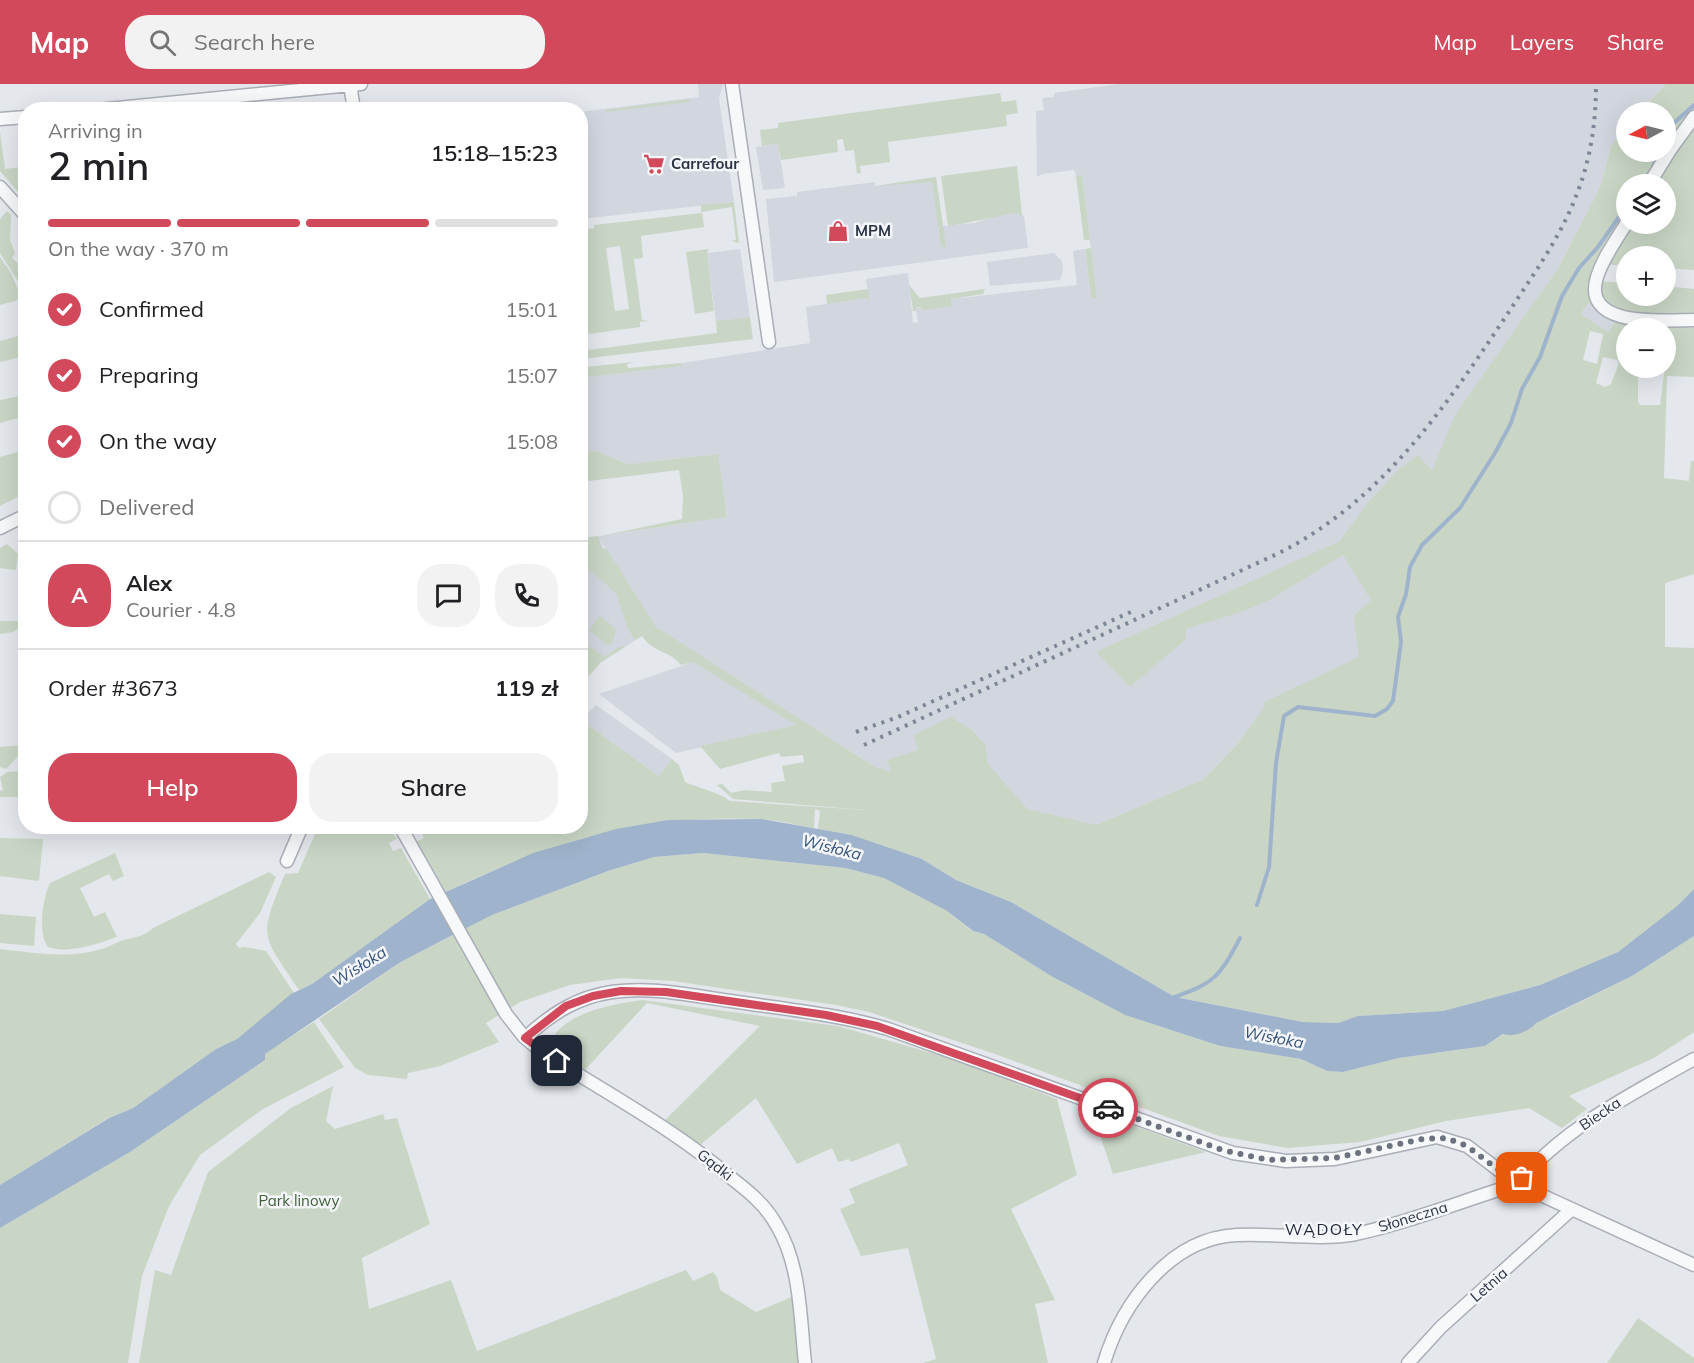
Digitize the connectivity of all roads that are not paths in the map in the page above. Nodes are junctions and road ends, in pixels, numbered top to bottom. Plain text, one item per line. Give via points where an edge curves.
1 (354, 84) edge
2 (734, 84) edge
3 (208, 102) edge
4 (354, 102) edge
5 (1694, 117) edge
6 (18, 118) edge
7 (0, 120) edge
8 (1655, 174) edge
9 (0, 187) edge
10 (18, 207) edge
11 (1620, 234) edge
12 (1694, 320) edge
13 (769, 342) dead end
14 (18, 519) edge
15 (0, 528) edge
16 (299, 834) edge
17 (405, 834) edge
18 (287, 861) dead end
19 (525, 1038) junction
20 (1694, 1059) edge
21 (1517, 1184) junction
22 (1572, 1209) junction
23 (1694, 1265) edge
24 (805, 1363) edge
25 (1104, 1363) edge
26 (1408, 1363) edge

1 - 3 street
1 - 4 street
2 - 13 street
5 - 8 street
6 - 7 street
9 - 10 street
11 - 12 street via 1598,273 1594,289 1598,303 1629,319
14 - 15 street
16 - 18 street
17 - 19 street, Gądki via 505,1011
19 - 21 street via 566,1006 612,992 659,992 780,1008 888,1029 1233,1153 1268,1160 1308,1161 1437,1137 1467,1146
19 - 24 street, Gądki via 698,1151 768,1211 784,1239 794,1269
20 - 21 street, Biecka via 1614,1103 1556,1147
21 - 22 street
21 - 25 street, Słoneczna via 1353,1234 1235,1235 1190,1246 1151,1280 1133,1304
22 - 23 street
22 - 26 street, Letnia

